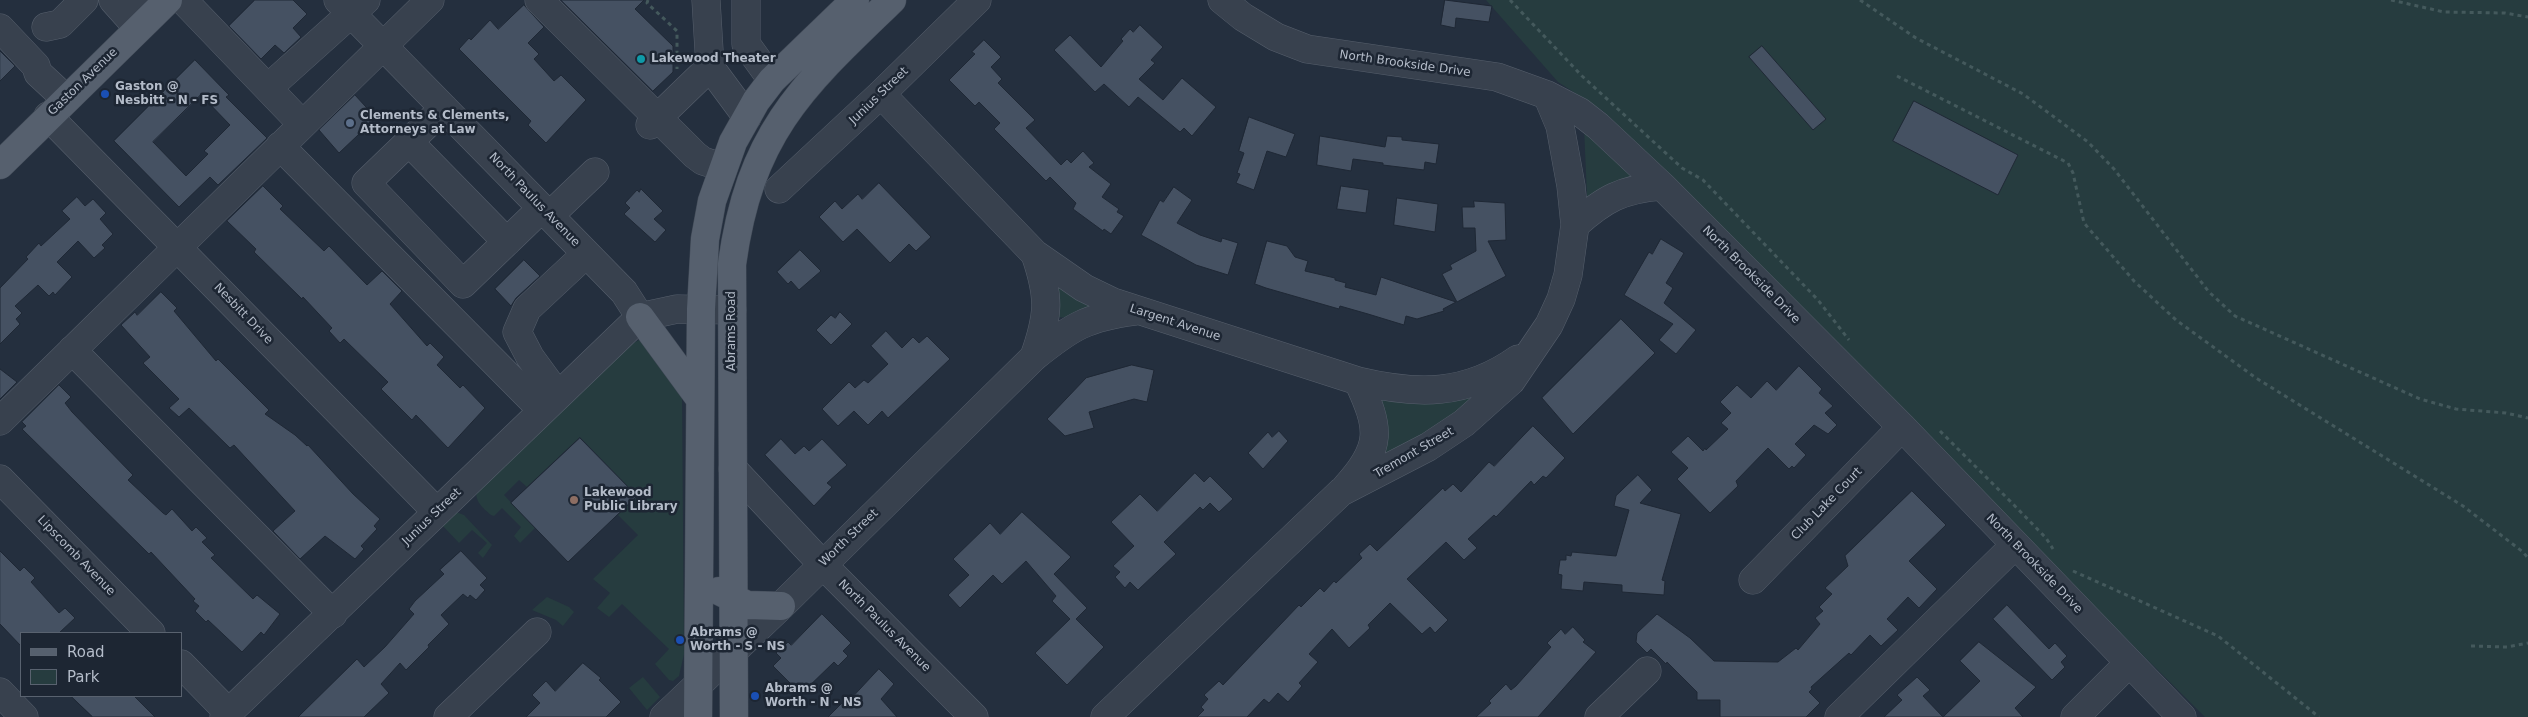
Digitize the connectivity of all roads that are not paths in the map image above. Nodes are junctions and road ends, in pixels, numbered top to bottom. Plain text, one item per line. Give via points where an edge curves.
1 (84, 0) edge
2 (113, 0) edge
3 (183, 0) edge
4 (430, 0) edge
5 (539, 0) edge
6 (706, 0) edge
7 (746, 0) edge
8 (855, 0) edge
9 (892, 0) edge
10 (977, 0) edge
11 (1222, 0) edge
12 (352, 4) edge
13 (150, 10) edge
14 (46, 27) dead end
15 (0, 28) edge
16 (746, 44) junction
17 (382, 45) junction
18 (703, 66) junction
19 (772, 80) junction
20 (268, 88) junction
21 (881, 94) junction
22 (1547, 95) junction
23 (57, 107) junction
24 (630, 107) dead end
25 (444, 108) junction
26 (747, 116) junction
27 (302, 124) junction
28 (656, 126) junction
29 (408, 142) junction
30 (280, 146) junction
31 (0, 165) edge
32 (722, 167) junction
33 (595, 172) dead end
34 (1662, 186) junction
35 (779, 189) dead end
36 (546, 212) junction
37 (1575, 226) junction
38 (507, 242) junction
39 (177, 247) junction
40 (734, 251) junction
41 (586, 254) junction
42 (1035, 254) junction
43 (701, 309) junction
44 (732, 310) junction
45 (1136, 311) junction
46 (640, 317) junction
47 (1533, 348) junction
48 (72, 350) junction
49 (1034, 357) junction
50 (1358, 381) junction
51 (700, 399) junction
52 (549, 402) junction
53 (0, 420) edge
54 (1902, 427) junction
55 (733, 469) junction
56 (0, 479) edge
57 (1341, 492) junction
58 (437, 512) junction
59 (2015, 545) junction
60 (822, 564) junction
61 (700, 573) junction
62 (1752, 580) dead end
63 (734, 600) junction
64 (781, 606) junction
65 (333, 614) junction
66 (150, 632) edge
67 (538, 632) dead end
68 (733, 651) junction
69 (2129, 663) junction
70 (182, 665) edge
71 (1647, 671) dead end
72 (699, 684) junction
73 (0, 692) edge
74 (227, 715) edge
75 (24, 717) edge
76 (448, 717) edge
77 (664, 717) edge
78 (698, 717) edge
79 (734, 717) edge
80 (974, 717) edge
81 (1106, 717) edge
82 (1599, 717) edge
83 (1839, 717) edge
84 (2075, 717) edge
85 (2182, 717) edge

1 - 14 street via 60,24
2 - 13 street
3 - 20 street
4 - 17 street
5 - 28 street
6 - 18 street
7 - 16 street
8 - 19 main road
9 - 40 main road, Abrams Road via 826,63 785,111 758,162 740,212
10 - 21 street, Junius Street
11 - 22 street, North Brookside Drive via 1276,37 1307,49 1472,72 1497,77
12 - 17 street, North Paulus Avenue
12 - 20 street
13 - 23 main road, Gaston Avenue
15 - 23 street, Nesbitt Drive via 36,66
16 - 18 street via 728,48
16 - 19 street
17 - 25 street, North Paulus Avenue
17 - 27 street
18 - 26 street
18 - 28 street
19 - 26 main road
19 - 40 main road via 774,96 771,105 735,178 729,202 725,226
20 - 27 street
21 - 35 street, Junius Street
21 - 42 street, Largent Avenue
22 - 34 street, North Brookside Drive via 1580,112 1598,126
22 - 37 street, Tremont Street via 1560,126
23 - 31 main road, Gaston Avenue
23 - 39 street, Nesbitt Drive
24 - 28 street
25 - 29 street
25 - 36 street, North Paulus Avenue
26 - 32 main road
27 - 30 street
28 - 32 street via 703,161
29 - 38 street
29 - 38 street via 366,183 463,284
30 - 39 street
30 - 52 street
32 - 43 main road via 705,239
33 - 36 street
34 - 37 street via 1611,196
34 - 54 street, North Brookside Drive
36 - 38 street
36 - 41 street, North Paulus Avenue
37 - 47 street, Tremont Street via 1561,298 1549,325
39 - 48 street
39 - 58 street, Nesbitt Drive
40 - 44 main road, Abrams Road
41 - 46 street, North Paulus Avenue via 624,292
41 - 52 street via 527,309 517,332
42 - 45 street, Largent Avenue via 1084,288
42 - 49 street, Worth Street via 1047,298 1046,320
43 - 44 street
43 - 46 street via 677,309
43 - 51 main road
44 - 55 main road, Abrams Road
45 - 49 street, Worth Street via 1102,315 1077,325
45 - 50 street, Largent Avenue
46 - 51 main road
46 - 52 street, Junius Street
47 - 50 street, Largent Avenue via 1499,372 1452,388 1418,392
47 - 57 street, Tremont Street via 1511,381 1464,423 1428,447
48 - 53 street
48 - 65 street
49 - 60 street, Worth Street
50 - 57 street, Tremont Street via 1372,411 1373,449 1363,469
51 - 61 main road
52 - 58 street, Junius Street
54 - 59 street, North Brookside Drive
54 - 62 street, Club Lake Court
55 - 60 street, North Paulus Avenue
55 - 63 main road, Abrams Road
56 - 66 street, Lipscomb Avenue
57 - 81 street, Tremont Street
58 - 65 street, Junius Street
59 - 69 street, North Brookside Drive
59 - 83 street
60 - 64 street, Worth Street
60 - 80 street, North Paulus Avenue
61 - 63 main road via 717,590
61 - 72 main road
63 - 64 main road via 748,605
63 - 68 main road, Abrams Road
64 - 68 street, Worth Street
65 - 74 street, Junius Street
67 - 76 street
68 - 72 street, Worth Street
68 - 79 main road, Abrams Road
69 - 84 street
69 - 85 street, North Brookside Drive
70 - 74 street
71 - 82 street
72 - 77 street, Worth Street
72 - 78 main road
73 - 75 street

